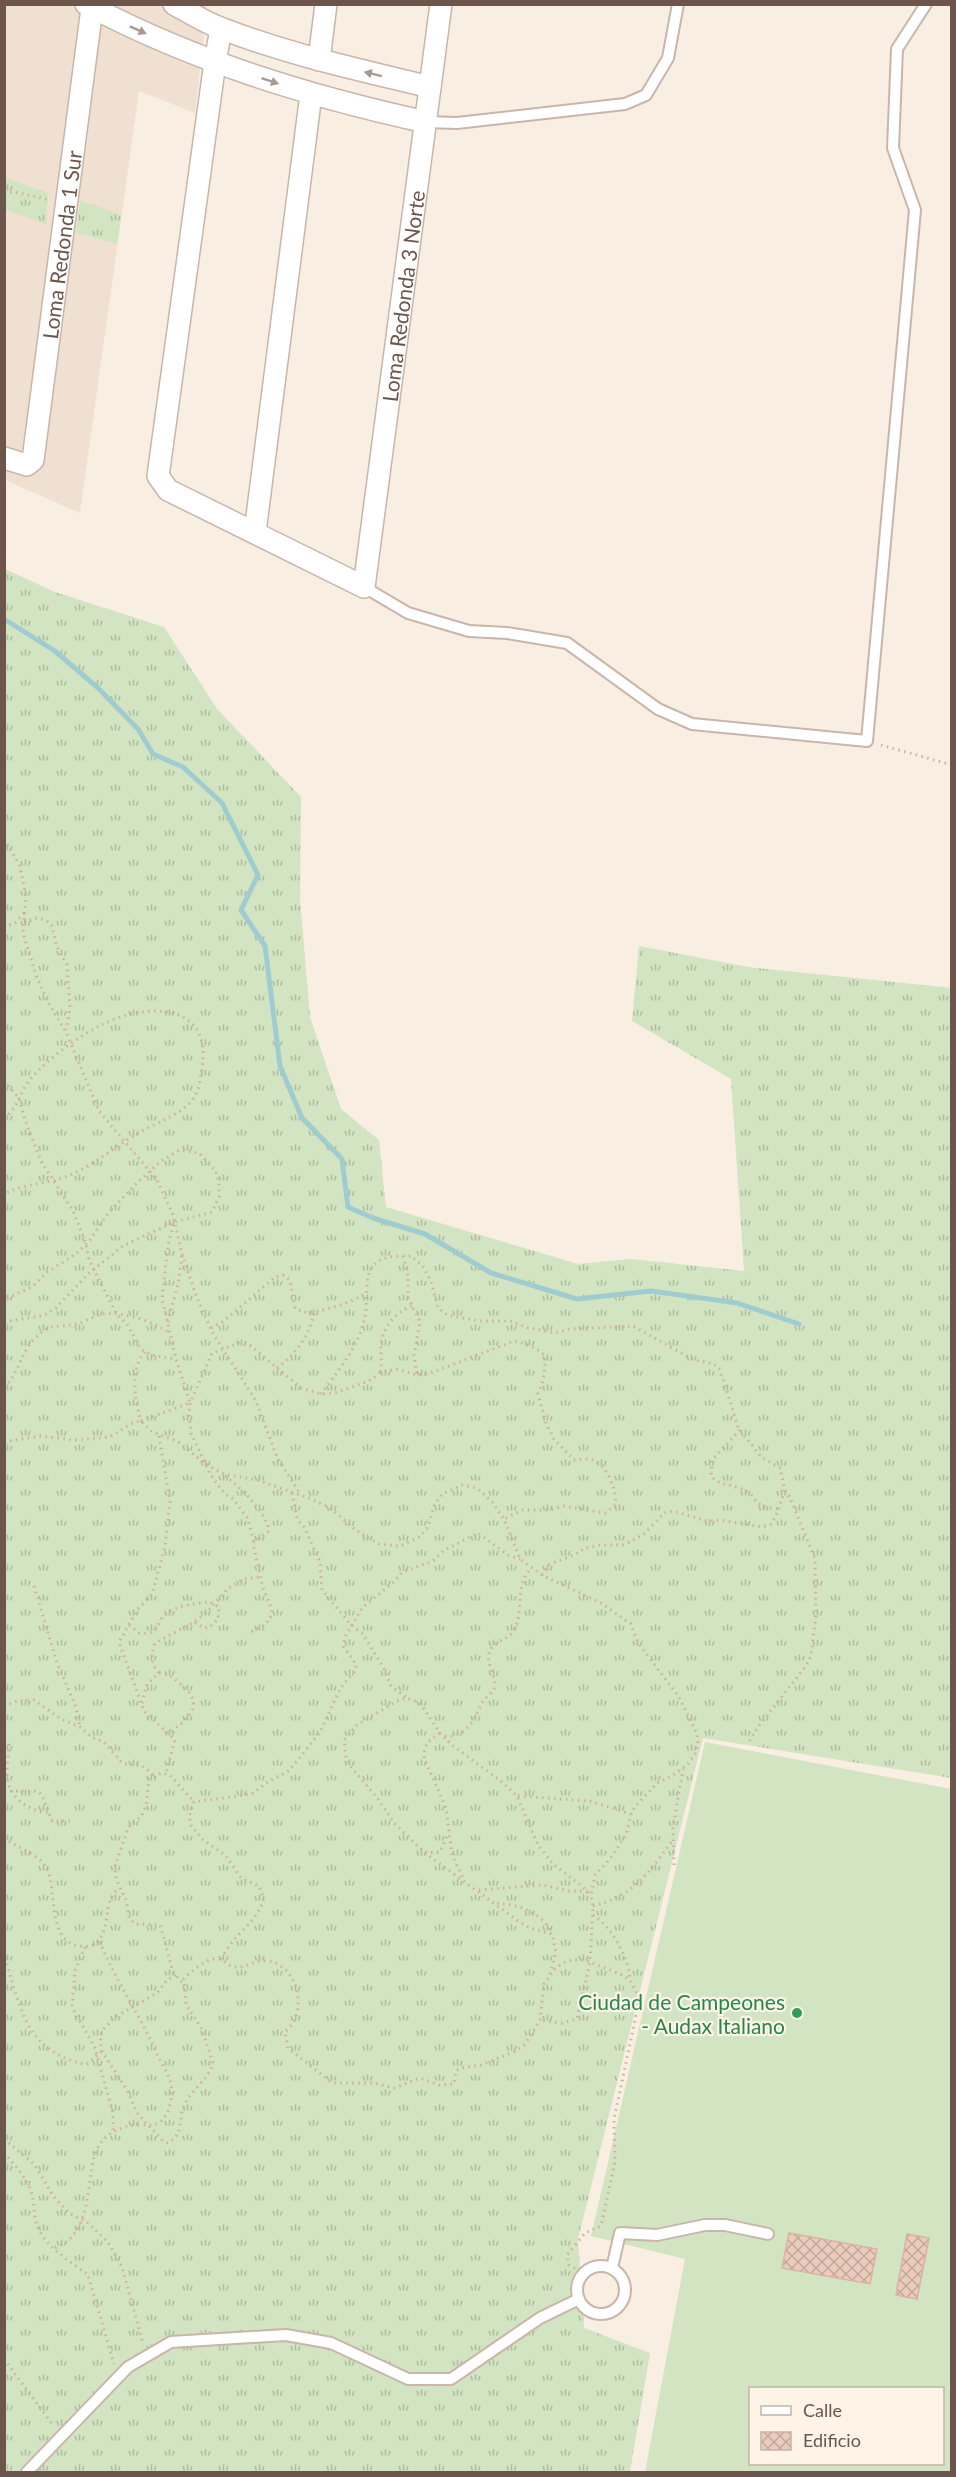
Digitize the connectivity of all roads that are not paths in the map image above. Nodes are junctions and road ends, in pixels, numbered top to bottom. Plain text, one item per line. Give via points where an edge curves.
1 (174, 4) edge
2 (326, 4) edge
3 (441, 4) edge
4 (678, 4) edge
5 (926, 4) edge
6 (89, 6) edge
7 (221, 28) junction
8 (319, 60) junction
9 (215, 62) junction
10 (430, 87) junction
11 (311, 94) junction
12 (426, 122) junction
13 (9, 461) edge
14 (255, 532) junction
15 (364, 586) junction
16 (768, 2234) dead end
17 (612, 2268) junction
18 (579, 2299) junction
19 (27, 2472) edge

1 - 7 street
2 - 8 street
3 - 10 street, Loma Redonda 3 Norte
4 - 12 lane via 668,58 646,95 625,104 457,123
5 - 15 lane via 897,49 893,148 915,210 867,741 692,724 658,709 567,643 469,631 408,613
6 -> 9 street
6 - 13 street, Loma Redonda 1 Sur via 33,460 27,465
7 - 8 street
7 - 9 street
10 -> 8 street
9 -> 11 street
9 - 14 street via 158,476 168,490
10 - 12 street, Loma Redonda 3 Norte
11 - 12 street
11 - 14 street
12 - 15 street, Loma Redonda 3 Norte
14 - 15 street
16 - 17 lane via 715,2225 657,2235 620,2233
17 - 18 lane via 592,2268 584,2274 579,2281
17 - 18 lane via 625,2287 617,2308 596,2314
18 - 19 lane via 540,2318 451,2379 408,2379 331,2343 286,2335 171,2342 128,2367

